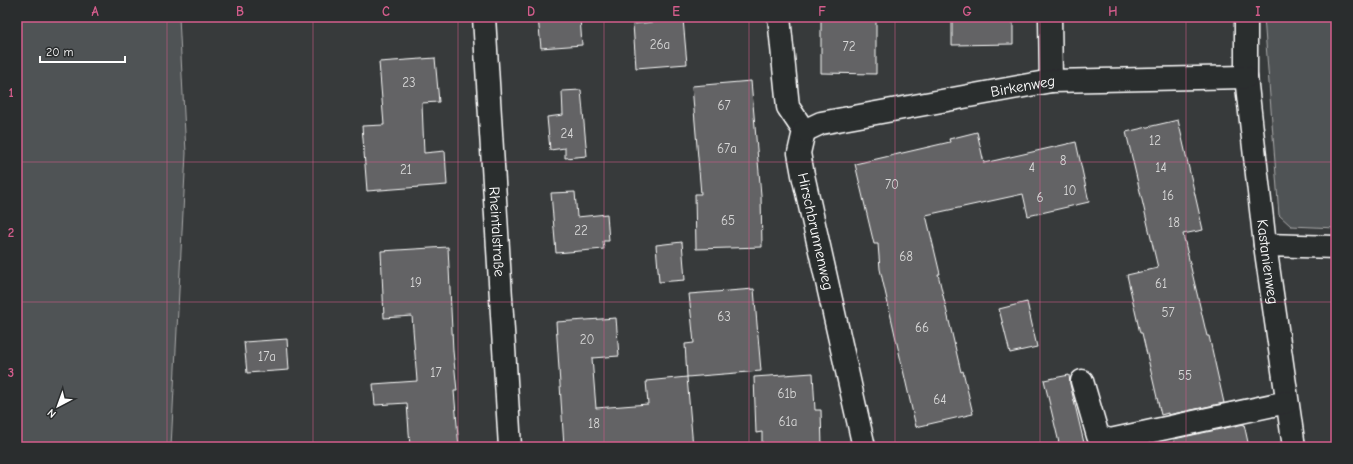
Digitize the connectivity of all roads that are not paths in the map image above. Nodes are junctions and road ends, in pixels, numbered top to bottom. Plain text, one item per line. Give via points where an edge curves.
1 (484, 17) edge
2 (779, 17) edge
3 (1050, 17) edge
4 (1246, 17) edge
5 (1246, 76) junction
6 (1051, 81) junction
7 (804, 131) junction
8 (1265, 245) junction
9 (1336, 247) edge
10 (1082, 381) dead end
11 (1287, 402) junction
12 (510, 447) edge
13 (864, 447) edge
14 (1294, 447) edge

1 - 12 street, Rheintalstraße
2 - 7 street via 788,107
3 - 6 street
4 - 5 street, Kastanienweg
5 - 6 street, Birkenweg
5 - 8 street, Kastanienweg
6 - 7 street, Birkenweg via 821,123
7 - 13 street, Hirschbrunnenweg via 799,153 803,175
8 - 9 street
8 - 11 street, Kastanienweg
10 - 11 street via 1098,436 1110,440
11 - 14 street, Kastanienweg

